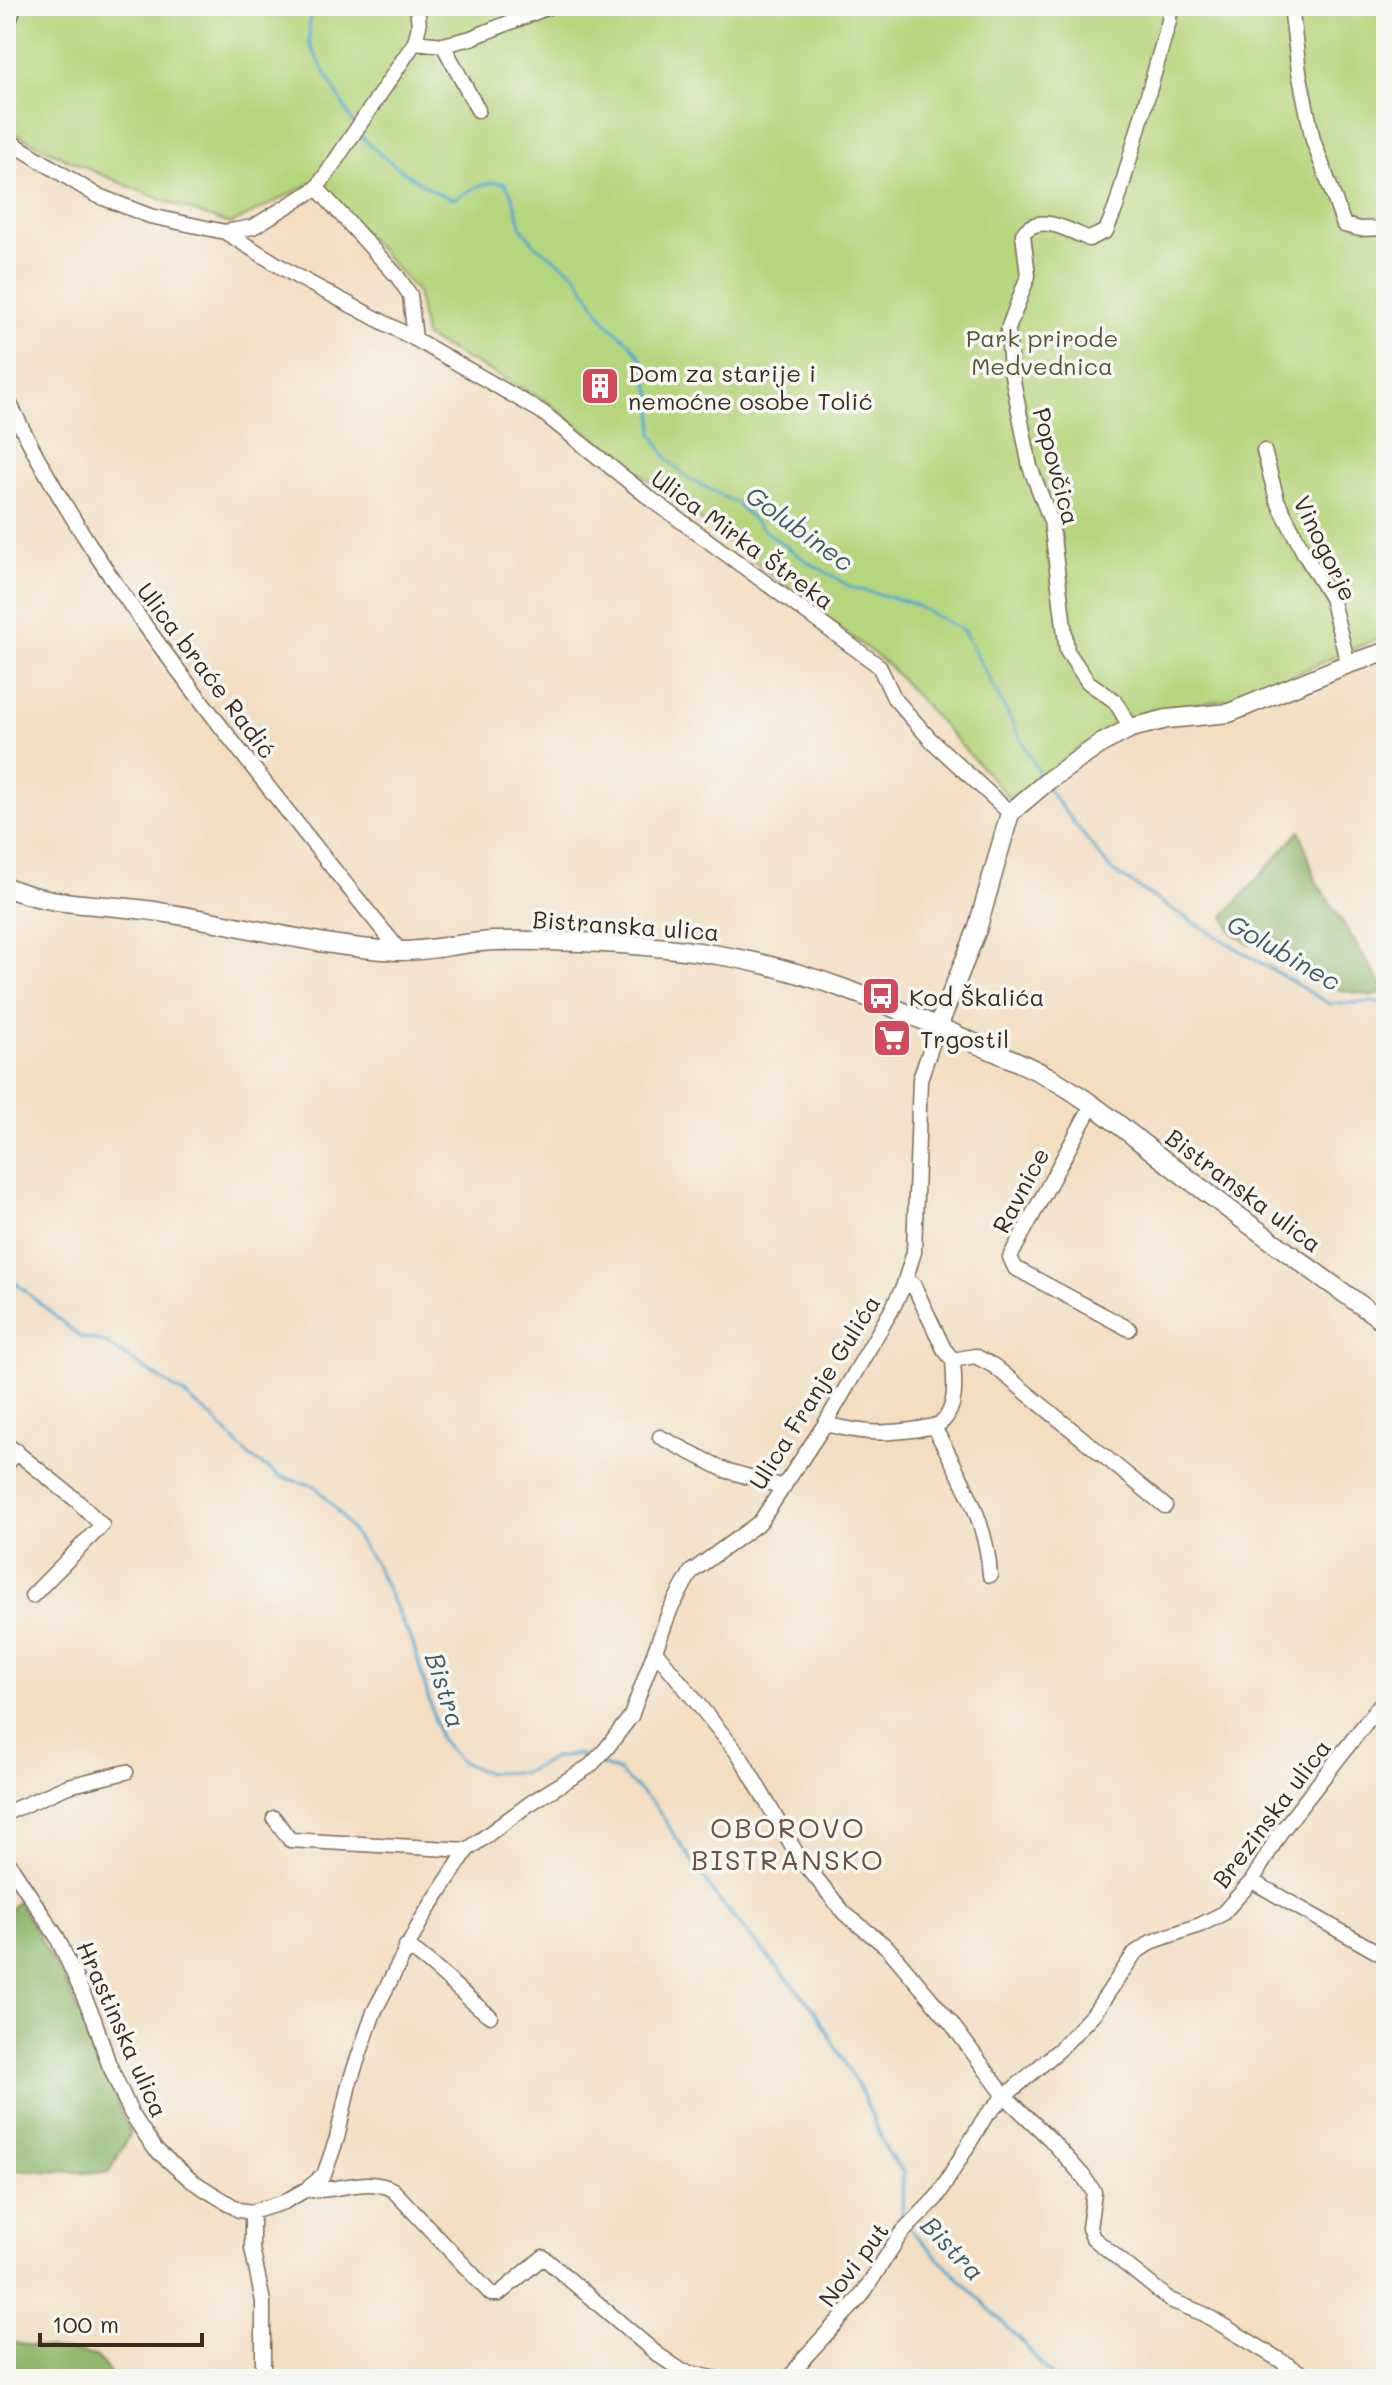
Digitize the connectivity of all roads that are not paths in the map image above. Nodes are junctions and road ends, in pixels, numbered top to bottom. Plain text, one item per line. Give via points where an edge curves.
1 (14, 6) edge
2 (417, 6) edge
3 (551, 6) edge
4 (1170, 6) edge
5 (1291, 6) edge
6 (6, 31) edge
7 (415, 42) junction
8 (443, 45) junction
9 (478, 110) dead end
10 (6, 139) edge
11 (317, 188) junction
12 (1386, 228) edge
13 (225, 232) junction
14 (415, 339) junction
15 (6, 396) edge
16 (1264, 451) dead end
17 (1386, 652) edge
18 (1348, 664) junction
19 (1131, 728) junction
20 (1010, 813) junction
21 (6, 887) edge
22 (400, 951) junction
23 (938, 1027) junction
24 (1092, 1105) junction
25 (903, 1287) junction
26 (1386, 1323) edge
27 (1129, 1329) dead end
28 (953, 1360) junction
29 (825, 1424) junction
30 (934, 1427) junction
31 (660, 1437) dead end
32 (12, 1448) edge
33 (6, 1466) edge
34 (784, 1487) junction
35 (1165, 1506) dead end
36 (990, 1575) dead end
37 (32, 1596) dead end
38 (656, 1652) junction
39 (1386, 1697) edge
40 (126, 1772) dead end
41 (6, 1813) edge
42 (274, 1818) dead end
43 (467, 1850) junction
44 (6, 1859) edge
45 (1252, 1881) junction
46 (406, 1946) junction
47 (1386, 1957) edge
48 (490, 2016) dead end
49 (1005, 2096) junction
50 (307, 2189) junction
51 (252, 2212) junction
52 (263, 2379) edge
53 (717, 2379) edge
54 (789, 2379) edge
55 (1311, 2379) edge

1 - 6 street
2 - 7 street
3 - 8 street
4 - 19 street, Popovčica via 1106,231 1089,239 1040,222 1028,226 1023,234 1028,276 1008,329 1030,467 1051,521 1067,651 1088,682 1115,701
5 - 12 street via 1313,140 1344,225
7 - 8 street
7 - 11 street
8 - 9 street
10 - 13 street via 96,195 150,216
11 - 13 street via 253,227
11 - 14 street via 410,295
13 - 14 street, Ulica Mirka Štreka
14 - 20 street, Ulica Mirka Štreka via 542,412 879,666 894,698 921,729
15 - 22 street, Ulica braće Radić via 93,551 154,640
16 - 18 street, Vinogorje via 1277,500 1331,598
17 - 18 main road
18 - 19 main road via 1229,713
19 - 20 main road via 1102,743
20 - 23 main road via 977,930
21 - 22 main road, Bistranska ulica via 58,902 159,911 308,940
22 - 23 main road, Bistranska ulica via 490,941 590,942 719,955 832,984
23 - 24 main road, Bistranska ulica via 1048,1076
23 - 25 street, Ulica Franje Gulića via 920,1079 914,1252
24 - 26 main road, Bistranska ulica
24 - 27 street, Ravnice via 1010,1257 1015,1268
25 - 28 street via 913,1284
25 - 29 street, Ulica Franje Gulića
28 - 30 street via 954,1397
28 - 35 street via 975,1356 994,1366
29 - 30 street via 884,1434
29 - 34 street, Ulica Franje Gulića
30 - 36 street via 984,1529
31 - 34 street via 725,1470
32 - 33 street
32 - 37 street via 102,1525
34 - 38 street, Ulica Franje Gulića via 760,1522 691,1572 670,1610
38 - 43 street, Ulica Franje Gulića via 631,1716 590,1766
38 - 49 street via 740,1756 797,1854 844,1913 888,1948
39 - 45 street, Brezinska ulica via 1280,1833
40 - 41 street via 68,1786
42 - 43 street via 290,1840
43 - 46 street, Ulica Franje Gulića
44 - 51 street, Hrastinska ulica via 57,1937 131,2113 155,2149 192,2181 239,2210
45 - 47 street
45 - 49 street, Brezinska ulica via 1222,1914 1135,1953 1095,2012
46 - 48 street
46 - 50 street, Ulica Franje Gulića via 374,2012 324,2175
49 - 54 street, Novi put via 985,2117 937,2197 900,2235 862,2295
49 - 55 street via 1094,2192 1089,2228 1093,2238 1170,2300 1204,2314
50 - 51 street
50 - 53 street via 381,2183 491,2294 499,2294 543,2257 657,2354 682,2371
51 - 52 street via 252,2248 263,2302

